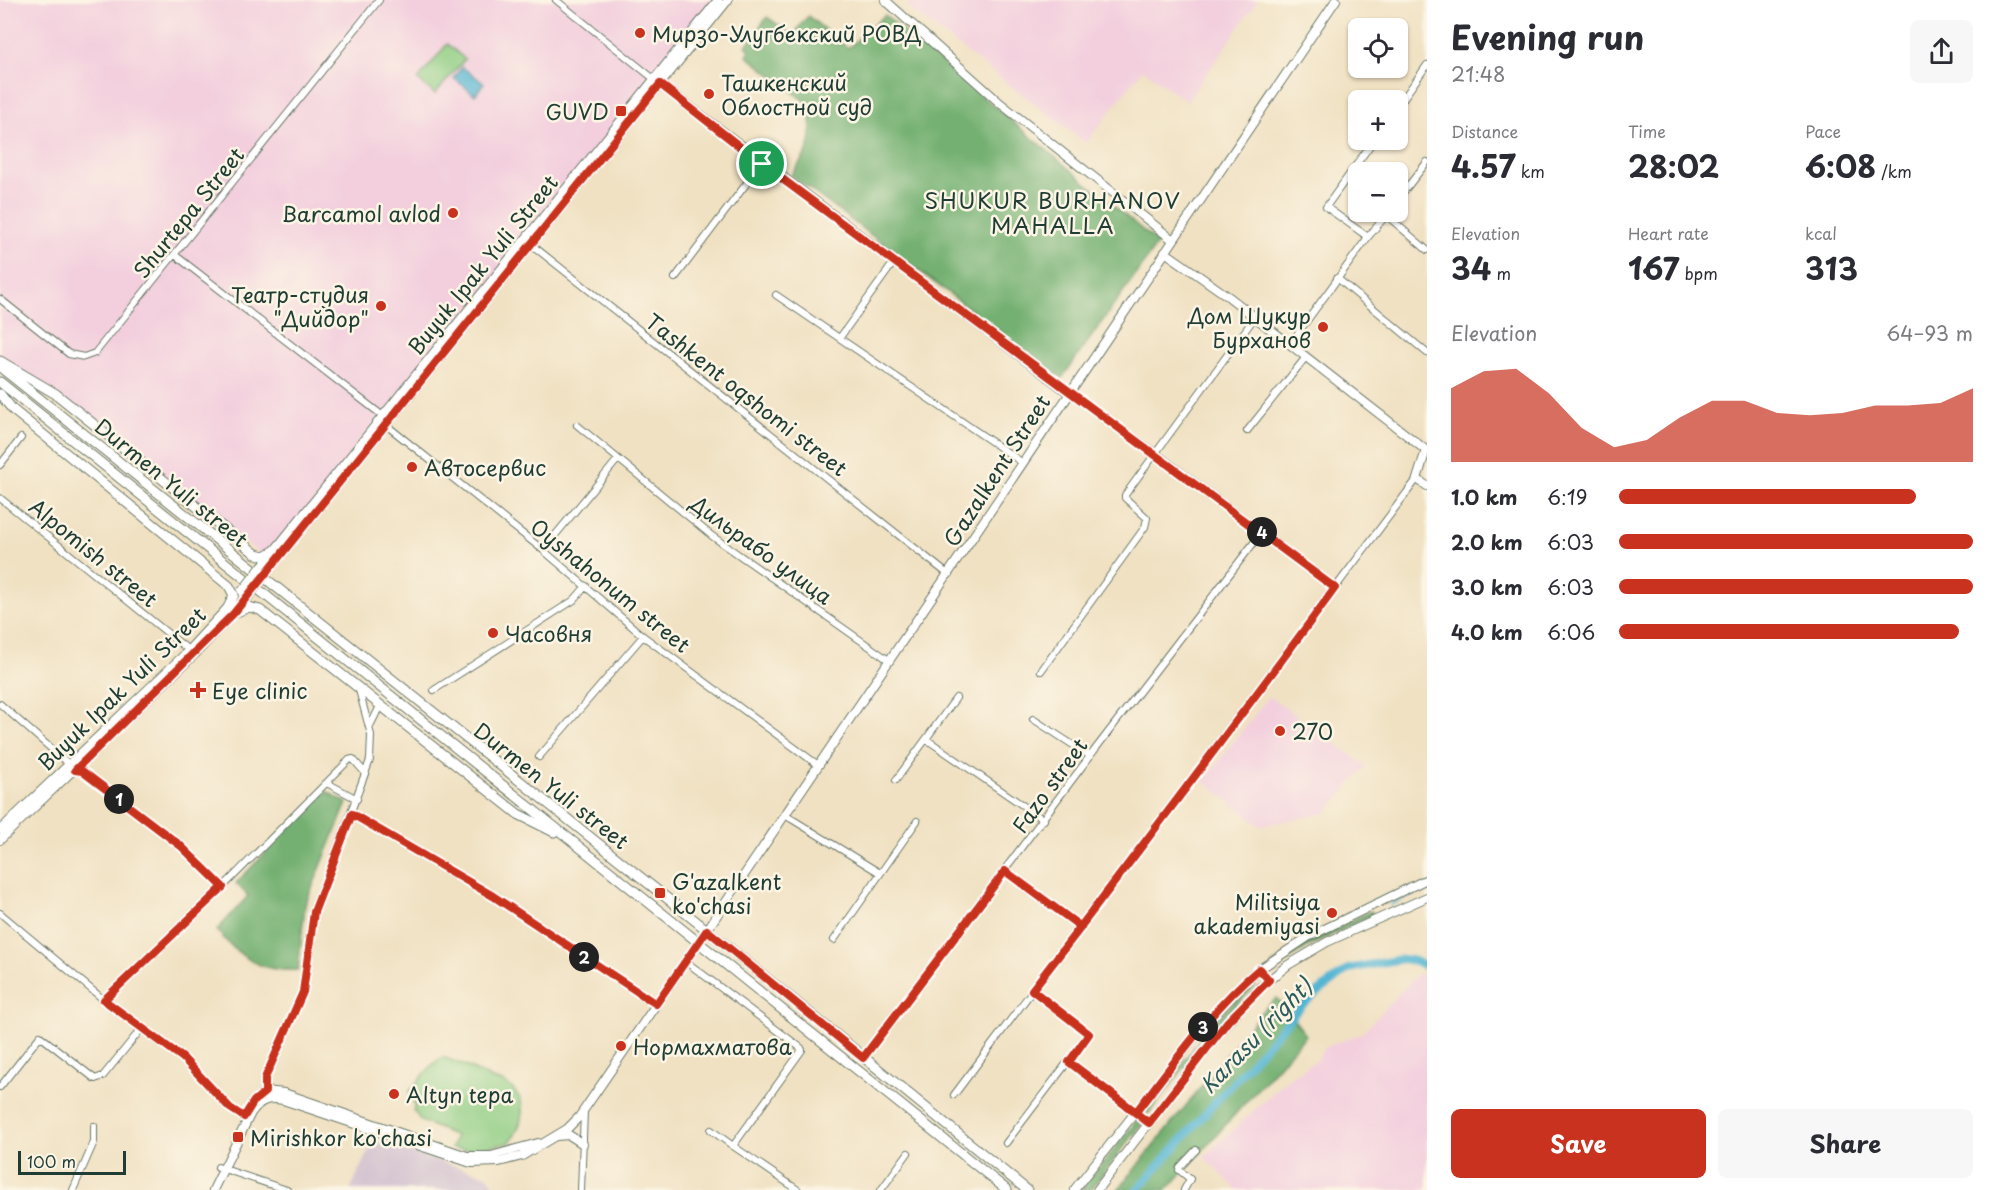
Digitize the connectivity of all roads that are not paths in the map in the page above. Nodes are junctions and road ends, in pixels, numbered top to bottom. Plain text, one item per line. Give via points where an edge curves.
1 (379, 0) edge
2 (556, 0) edge
3 (718, 0) edge
4 (728, 0) edge
5 (885, 0) edge
6 (1336, 0) edge
7 (1427, 65) edge
8 (657, 82) junction
9 (1408, 92) edge
10 (1367, 150) edge
11 (1427, 162) edge
12 (762, 164) junction
13 (1408, 186) edge
14 (1380, 222) edge
15 (1397, 222) edge
16 (1368, 237) junction
17 (1173, 240) junction
18 (528, 242) junction
19 (1427, 250) edge
20 (1165, 252) junction
21 (175, 255) junction
22 (894, 262) junction
23 (675, 278) dead end
24 (1337, 278) junction
25 (776, 295) dead end
26 (0, 299) edge
27 (1255, 316) junction
28 (841, 336) junction
29 (1290, 344) junction
30 (1427, 353) edge
31 (1306, 357) junction
32 (0, 361) edge
33 (0, 367) edge
34 (0, 382) edge
35 (1069, 393) junction
36 (0, 394) edge
37 (384, 420) junction
38 (577, 425) dead end
39 (1247, 431) dead end
40 (21, 438) dead end
41 (1427, 450) edge
42 (1156, 453) junction
43 (618, 459) junction
44 (1023, 463) junction
45 (0, 465) edge
46 (1427, 474) edge
47 (1418, 478) junction
48 (1427, 486) edge
49 (0, 498) edge
50 (1262, 532) junction
51 (543, 550) junction
52 (274, 551) junction
53 (265, 569) junction
54 (949, 575) junction
55 (586, 586) junction
56 (1335, 588) junction
57 (231, 610) junction
58 (643, 636) junction
59 (192, 652) junction
60 (890, 661) junction
61 (1041, 671) dead end
62 (359, 690) junction
63 (434, 690) dead end
64 (956, 698) dead end
65 (0, 704) edge
66 (380, 706) junction
67 (1033, 719) dead end
68 (370, 730) junction
69 (926, 739) junction
70 (1090, 756) junction
71 (539, 758) dead end
72 (818, 765) junction
73 (73, 767) junction
74 (366, 774) junction
75 (896, 780) dead end
76 (327, 783) junction
77 (357, 799) junction
78 (352, 814) junction
79 (785, 815) junction
80 (1044, 820) junction
81 (917, 821) dead end
82 (0, 830) edge
83 (0, 840) edge
84 (570, 840) junction
85 (1005, 871) junction
86 (880, 873) junction
87 (1427, 879) edge
88 (223, 887) junction
89 (1427, 897) edge
90 (1376, 903) junction
91 (0, 913) edge
92 (1383, 916) junction
93 (1081, 927) junction
94 (707, 930) junction
95 (834, 940) dead end
96 (699, 941) junction
97 (686, 961) junction
98 (1259, 969) junction
99 (1269, 980) junction
100 (1032, 990) junction
101 (104, 1000) junction
102 (656, 1004) junction
103 (142, 1028) junction
104 (863, 1058) junction
105 (1069, 1062) junction
106 (0, 1087) edge
107 (265, 1095) junction
108 (954, 1095) dead end
109 (585, 1107) junction
110 (1136, 1112) junction
111 (246, 1118) junction
112 (1149, 1123) junction
113 (94, 1126) dead end
114 (711, 1130) dead end
115 (552, 1137) junction
116 (1006, 1143) dead end
117 (583, 1144) junction
118 (733, 1146) junction
119 (1196, 1150) dead end
120 (908, 1153) dead end
121 (221, 1167) junction
122 (73, 1190) edge
123 (208, 1190) edge
124 (213, 1190) edge
125 (287, 1190) edge
126 (581, 1190) edge
127 (798, 1190) edge
128 (881, 1190) edge
129 (1007, 1190) edge
130 (1027, 1190) edge
131 (1074, 1190) edge
132 (1097, 1190) edge
133 (1184, 1190) edge

1 - 21 street, Shurtepa Street
2 - 8 street
3 - 8 main road, Buyuk Ipak Yuli Street
4 - 8 main road, Buyuk Ipak Yuli Street
5 - 17 street via 1000,103
6 - 17 street, Gazalkent Street
7 - 9 street
8 - 12 street
8 - 18 main road, Buyuk Ipak Yuli Street
10 - 16 street via 1326,207
11 - 13 street
12 - 22 street
12 - 23 street
14 - 16 street
15 - 19 street
16 - 24 street
17 - 20 street, Gazalkent Street
18 - 37 main road, Buyuk Ipak Yuli Street
18 - 54 street, Tаshkent oqshomi street
20 - 27 street
20 - 35 street, Gazalkent Street
21 - 26 street, Shurtepa Street via 99,350 88,357 69,354
21 - 37 street, Oyshahonum street
22 - 28 street
22 - 35 street
24 - 29 street
24 - 30 street
25 - 28 street
27 - 29 street
27 - 42 street
28 - 44 street
29 - 31 street
31 - 39 street
31 - 41 street
32 - 52 main road via 56,394 256,554 265,556
33 - 94 main road, Durmen Yuli street
34 - 84 main road, Durmen Yuli street
35 - 42 street
35 - 44 street, Gazalkent Street
36 - 57 main road via 13,410 230,586 234,595
37 - 51 street, Oyshahonum street
37 - 52 main road, Buyuk Ipak Yuli Street
37 - 53 main road, Buyuk Ipak Yuli Street
38 - 43 street, Дильрабо улица
40 - 45 street
41 - 47 street
42 - 50 street
42 - 61 street via 1125,495 1147,518 1146,527
43 - 51 street
43 - 60 street, Дильрабо улица via 712,536
44 - 54 street, Gazalkent Street
46 - 47 street
47 - 48 street
47 - 56 street
49 - 59 street, Alpomish street
50 - 56 street
50 - 70 street, Fazo street
51 - 55 street, Oyshahonum street
52 - 53 main road
53 - 57 main road, Buyuk Ipak Yuli Street, bridge
54 - 60 street, Gazalkent Street
55 - 58 street, Oyshahonum street
55 - 63 street via 574,600
56 - 93 street
57 - 59 main road, Buyuk Ipak Yuli Street
57 - 62 main road via 260,610
58 - 71 street
58 - 72 street, Oyshahonum street
59 - 73 main road, Buyuk Ipak Yuli Street
60 - 72 street, Gazalkent Street
62 - 66 main road
62 - 68 street
64 - 69 street
65 - 73 street
66 - 68 street via 371,719
66 - 84 main road via 518,814
67 - 70 street
68 - 74 street via 371,753
69 - 75 street
69 - 80 street
70 - 80 street, Fazo street
72 - 79 street, Gazalkent Street
73 - 82 main road, Buyuk Ipak Yuli Street
73 - 83 main road, Buyuk Ipak Yuli Street
73 - 88 street via 181,846
74 - 76 street via 351,759
74 - 77 street
76 - 77 street
76 - 88 street
77 - 78 street
78 - 102 street via 493,896
78 - 107 street via 314,912 303,992 265,1078
79 - 86 street
79 - 94 street, Gazalkent Street
80 - 85 street, Fazo street
81 - 86 street
84 - 96 main road, Durmen Yuli street
85 - 93 street
85 - 104 street, Fazo street
86 - 95 street
87 - 90 main road
88 - 101 street
89 - 92 main road
90 - 92 main road
90 - 98 main road via 1298,943
91 - 101 street
92 - 99 main road via 1301,957
93 - 100 street
94 - 96 main road
94 - 104 main road, Durmen Yuli street
96 - 97 main road
96 - 129 main road, Durmen Yuli street
97 - 102 main road
97 - 118 street via 802,1050
98 - 99 main road
98 - 110 main road via 1208,1020
99 - 112 main road via 1228,1021
100 - 105 street via 1089,1034
100 - 108 street
101 - 103 street
102 - 109 main road
103 - 106 street via 103,1076 95,1079 40,1036
103 - 111 street via 183,1058 230,1108
104 - 130 main road, Durmen Yuli street
105 - 110 street
105 - 116 street
107 - 111 main road via 254,1101
107 - 115 main road via 284,1093 397,1136 473,1157 504,1154
109 - 115 main road via 571,1125
109 - 117 street
110 - 112 main road
110 - 131 main road
111 - 121 main road
112 - 132 main road
113 - 122 street via 94,1142
114 - 118 street
115 - 117 main road via 569,1136
117 - 126 street
118 - 127 street
119 - 133 street via 1179,1170 1190,1179
120 - 128 street
121 - 123 main road
121 - 124 main road
121 - 125 street

